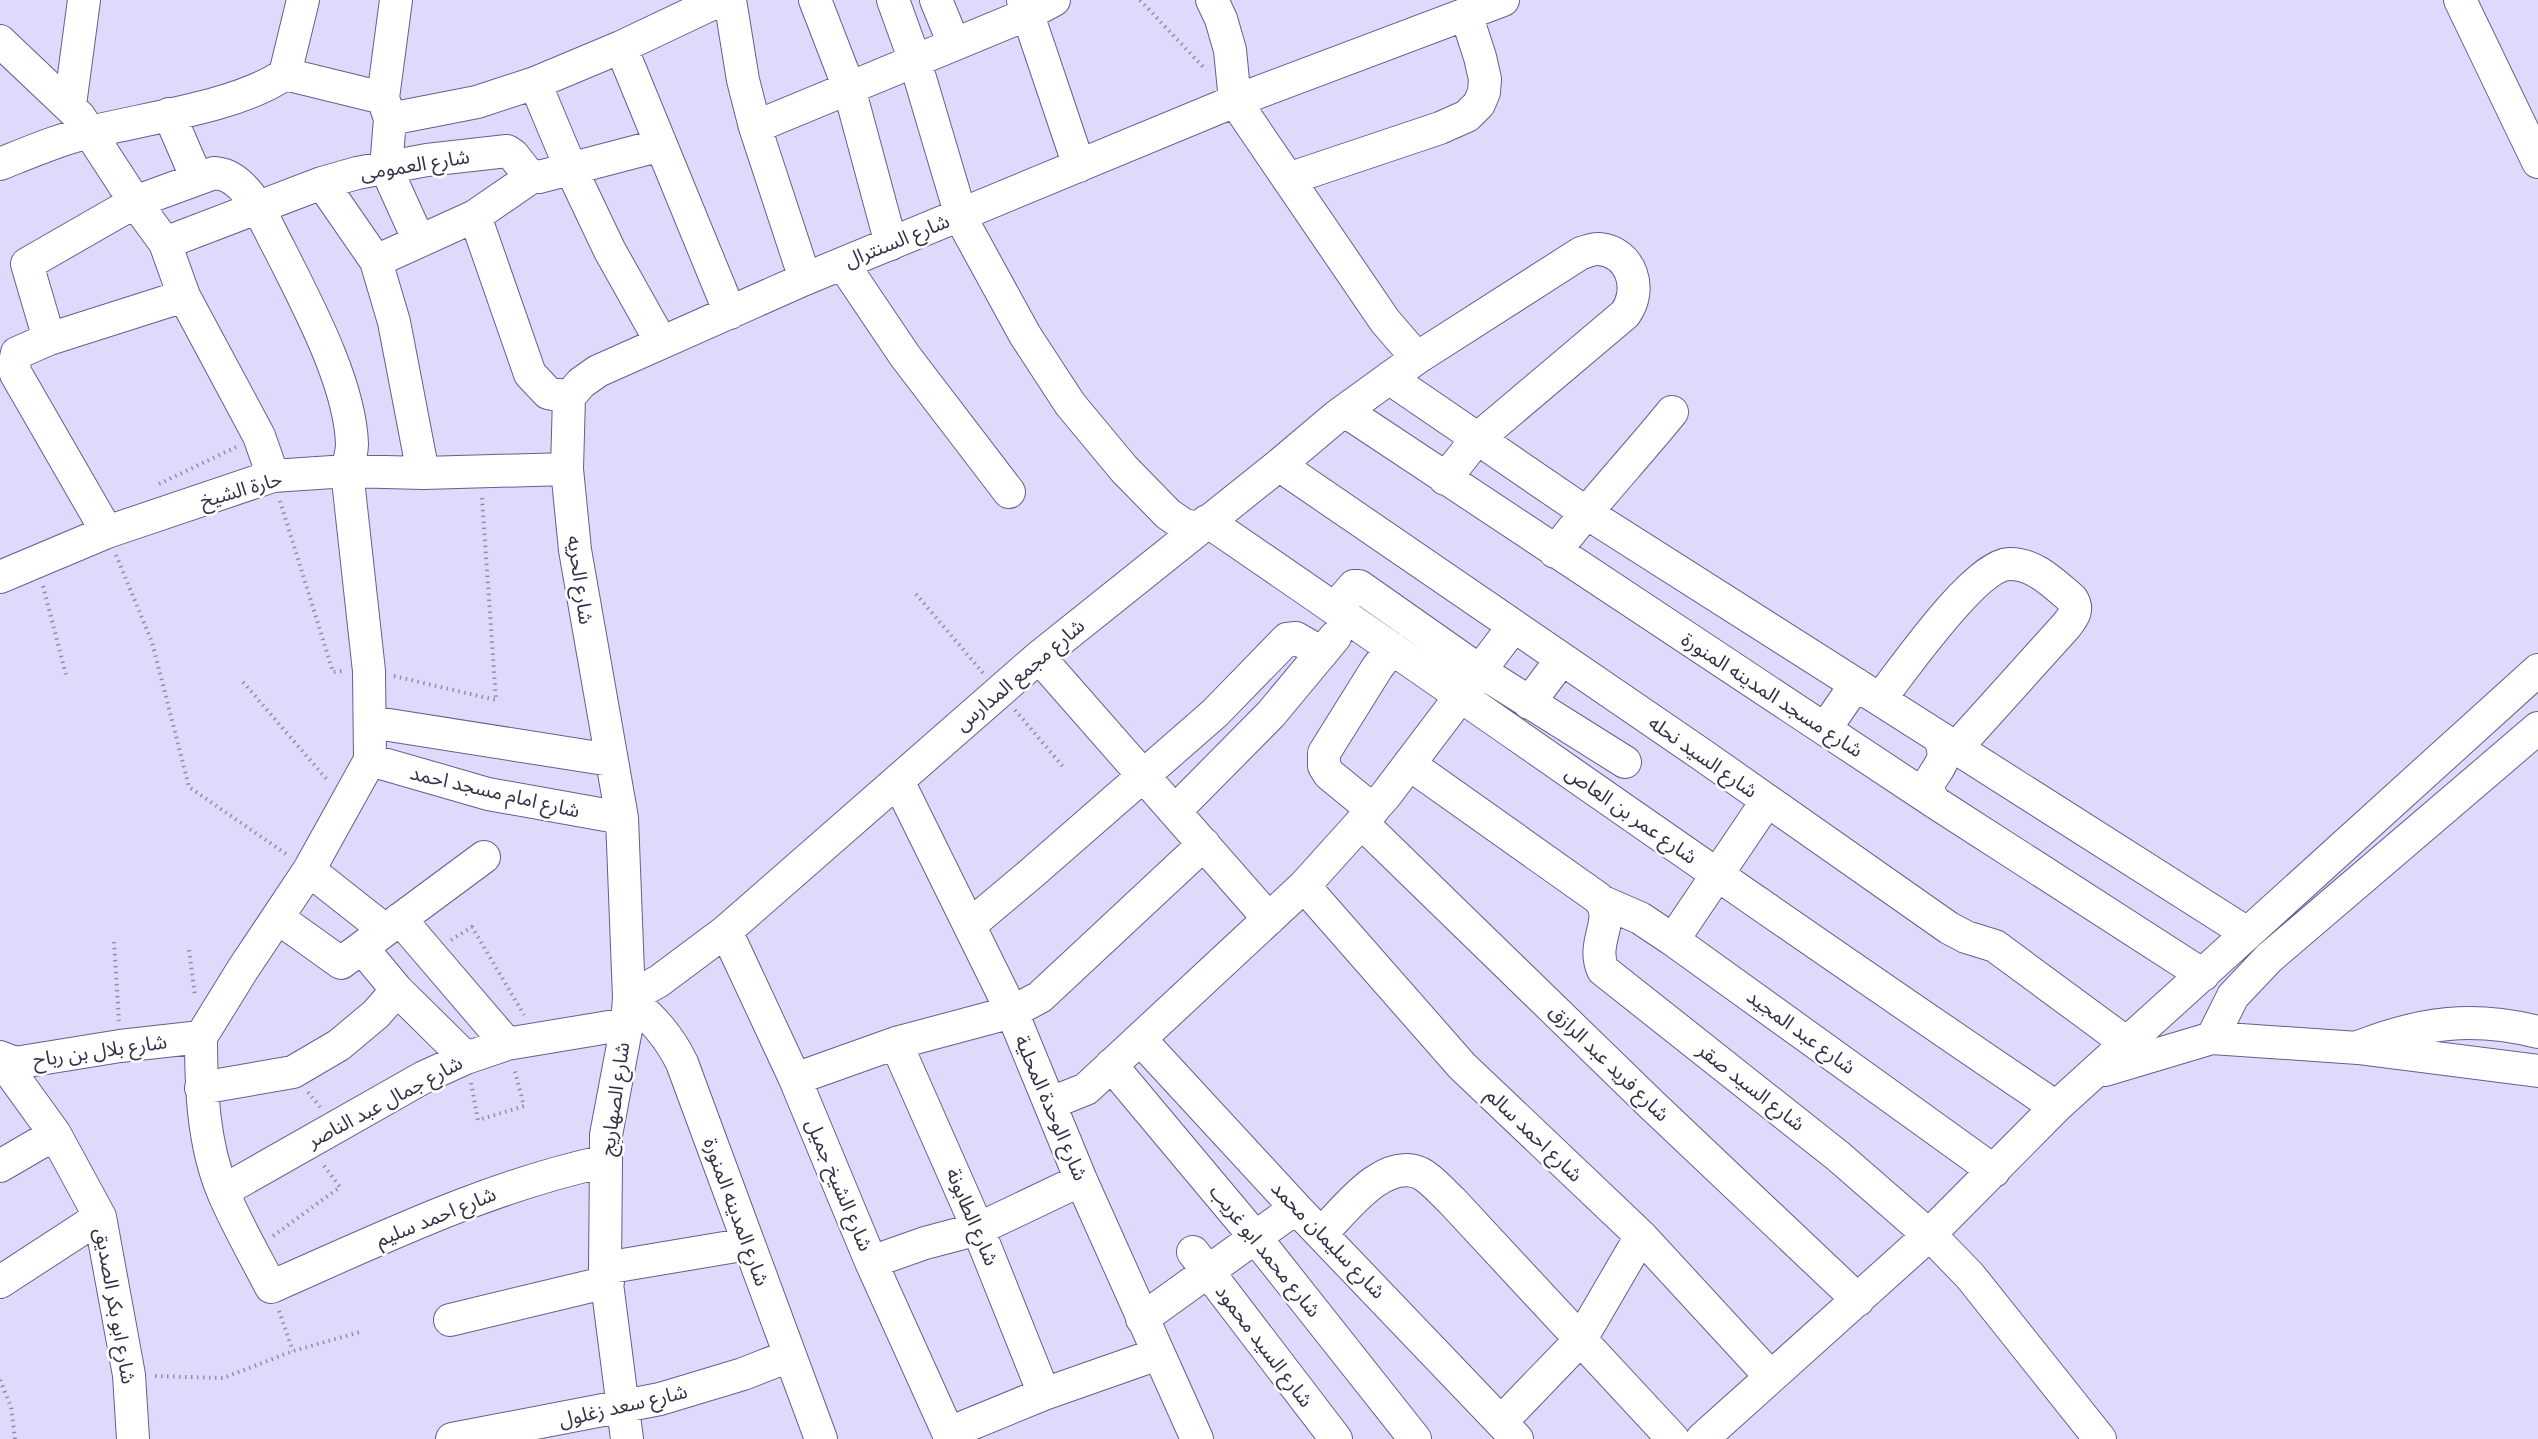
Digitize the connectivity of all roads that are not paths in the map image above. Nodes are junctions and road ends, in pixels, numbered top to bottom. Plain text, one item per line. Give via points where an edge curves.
1 (84, 0) edge
2 (303, 0) edge
3 (396, 0) edge
4 (720, 0) edge
5 (730, 0) edge
6 (815, 0) edge
7 (893, 0) edge
8 (936, 0) edge
9 (1212, 0) edge
10 (1503, 0) edge
11 (2460, 0) edge
12 (1035, 5) edge
13 (1466, 14) junction
14 (0, 41) edge
15 (954, 44) junction
16 (621, 47) junction
17 (915, 61) junction
18 (285, 74) junction
19 (535, 83) junction
20 (849, 88) junction
21 (1235, 101) junction
22 (70, 105) junction
23 (387, 109) junction
24 (169, 114) junction
25 (755, 127) junction
26 (88, 132) junction
27 (662, 145) junction
28 (2538, 162) edge
29 (0, 164) edge
30 (1079, 166) junction
31 (386, 168) junction
32 (571, 169) junction
33 (533, 176) junction
34 (197, 179) junction
35 (1288, 179) junction
36 (322, 183) junction
37 (135, 202) junction
38 (258, 208) junction
39 (962, 215) junction
40 (475, 216) junction
41 (419, 241) junction
42 (165, 243) junction
43 (891, 244) junction
44 (376, 261) junction
45 (843, 264) junction
46 (805, 279) junction
47 (184, 296) junction
48 (730, 313) junction
49 (49, 339) junction
50 (661, 342) junction
51 (1417, 358) junction
52 (1389, 378) junction
53 (10, 387) edge
54 (569, 397) junction
55 (1345, 411) junction
56 (1672, 411) dead end
57 (1476, 440) junction
58 (1279, 465) junction
59 (567, 469) junction
60 (348, 471) junction
61 (423, 473) junction
62 (273, 476) junction
63 (1446, 478) junction
64 (1009, 492) dead end
65 (1585, 512) junction
66 (1203, 525) junction
67 (107, 532) junction
68 (1555, 552) junction
69 (0, 577) edge
70 (1342, 613) junction
71 (1513, 627) junction
72 (1392, 648) junction
73 (1322, 653) junction
74 (1039, 657) junction
75 (1562, 660) junction
76 (2538, 670) edge
77 (1471, 683) junction
78 (1868, 692) junction
79 (1529, 703) junction
80 (370, 722) junction
81 (2538, 728) edge
82 (1825, 729) junction
83 (1948, 743) junction
84 (370, 760) junction
85 (611, 760) junction
86 (1625, 762) dead end
87 (1408, 765) junction
88 (1144, 775) junction
89 (898, 781) junction
90 (1767, 801) junction
91 (1936, 803) junction
92 (1175, 811) junction
93 (1368, 817) junction
94 (622, 819) junction
95 (1204, 844) junction
96 (484, 857) dead end
97 (309, 870) junction
98 (1716, 876) junction
99 (1304, 886) junction
100 (1603, 902) junction
101 (278, 918) junction
102 (1269, 919) junction
103 (970, 925) junction
104 (726, 931) junction
105 (382, 933) junction
106 (2247, 933) junction
107 (1673, 940) junction
108 (2203, 975) junction
109 (397, 990) junction
110 (628, 1011) junction
111 (1012, 1012) junction
112 (2538, 1032) edge
113 (201, 1037) junction
114 (2212, 1038) junction
115 (1140, 1039) junction
116 (896, 1043) junction
117 (507, 1044) junction
118 (2127, 1044) junction
119 (2358, 1048) junction
120 (0, 1058) edge
121 (466, 1058) junction
122 (1111, 1065) junction
123 (2538, 1071) edge
124 (2094, 1072) junction
125 (795, 1079) junction
126 (201, 1088) junction
127 (1048, 1099) junction
128 (2056, 1107) junction
129 (55, 1134) junction
130 (606, 1161) junction
131 (0, 1166) edge
132 (1994, 1171) junction
133 (1082, 1180) junction
134 (223, 1191) junction
135 (1296, 1208) junction
136 (100, 1217) junction
137 (978, 1229) junction
138 (1322, 1233) junction
139 (1929, 1235) junction
140 (1641, 1236) junction
141 (1255, 1237) junction
142 (748, 1244) junction
143 (872, 1262) junction
144 (1201, 1262) junction
145 (607, 1275) junction
146 (0, 1282) edge
147 (1858, 1300) junction
148 (1142, 1319) junction
149 (450, 1320) dead end
150 (1581, 1339) junction
151 (1158, 1354) junction
152 (789, 1356) junction
153 (1771, 1377) junction
154 (1044, 1394) junction
155 (623, 1408) junction
156 (1509, 1430) edge
157 (950, 1436) edge
158 (134, 1439) edge
159 (452, 1439) edge
160 (627, 1439) edge
161 (820, 1439) edge
162 (1197, 1439) edge
163 (1336, 1439) edge
164 (1415, 1439) edge
165 (1673, 1439) edge
166 (1702, 1439) edge
167 (2100, 1439) edge

1 - 22 street
2 - 18 street
3 - 23 street
4 - 16 street
5 - 25 street
6 - 20 street
7 - 17 street, شارع عمر بن العاص
8 - 15 street
9 - 21 street via 1230,50
10 - 13 street, شارع السنترال
11 - 28 street
12 - 15 street
12 - 30 street
13 - 21 street, شارع السنترال
13 - 35 street via 1485,79 1479,104 1467,116
14 - 22 street
15 - 17 street
16 - 19 street
16 - 27 street
17 - 20 street
17 - 39 street, شارع عمر بن العاص
18 - 23 street
18 - 24 street via 249,93
19 - 23 street via 477,102
19 - 32 street
20 - 25 street
20 - 43 street
21 - 30 street, شارع السنترال
21 - 35 street
22 - 26 street
23 - 31 street
24 - 26 street
24 - 34 street
25 - 46 street
26 - 29 street
26 - 37 street
27 - 32 street
27 - 48 street
30 - 39 street, شارع السنترال
31 - 33 street, شارع العمومى via 507,151
31 - 36 street, شارع العمومى
31 - 41 street
32 - 33 street
32 - 50 street via 610,251
33 - 40 street
34 - 37 street
34 - 38 street via 214,173 227,175
35 - 51 street via 1386,321
36 - 38 street, شارع العمومى
36 - 44 street
37 - 42 street
37 - 49 street via 27,264
38 - 42 street, شارع العمومى
38 - 60 street via 303,296 337,377 352,444
39 - 43 street, شارع السنترال
39 - 66 street, شارع عمر بن العاص via 1025,335 1070,404 1168,514 1184,525
40 - 41 street
40 - 54 street via 530,374 548,393
41 - 44 street
42 - 47 street
43 - 45 street, شارع السنترال
44 - 61 street via 394,322
45 - 46 street, شارع السنترال
45 - 64 street via 905,356
46 - 48 street, شارع السنترال
47 - 49 street
47 - 62 street via 259,436
48 - 50 street, شارع السنترال
49 - 53 street via 17,353
50 - 54 street, شارع السنترال via 598,371
51 - 52 street, شارع مجمع المدارس
51 - 57 street, شارع مجمع المدارس via 1581,254 1598,249 1625,262 1635,280 1631,306 1625,314
52 - 55 street, شارع مجمع المدارس
52 - 57 street
53 - 67 street
54 - 59 street, شارع الحريه
55 - 58 street, شارع مجمع المدارس
55 - 63 street, شارع مسجد المدينه المنورة
56 - 65 street via 1629,466
57 - 63 street, شارع مجمع المدارس
57 - 65 street
58 - 66 street, شارع مجمع المدارس
58 - 71 street, شارع السيد نحله
59 - 61 street, حارة الشيخ
59 - 85 street, شارع الحريه via 574,550
60 - 61 street, حارة الشيخ
60 - 62 street, حارة الشيخ
60 - 80 street via 369,671
62 - 67 street, حارة الشيخ
63 - 68 street, شارع مسجد المدينه المنورة
65 - 68 street
65 - 78 street
66 - 70 street, شارع عمر بن العاص
66 - 74 street, شارع مجمع المدارس
67 - 69 street, حارة الشيخ
68 - 82 street, شارع مسجد المدينه المنورة
70 - 72 street, شارع عمر بن العاص
70 - 73 street
70 - 77 street via 1349,590 1359,586
71 - 75 street, شارع السيد نحله
71 - 77 street
72 - 77 street, شارع عمر بن العاص
72 - 93 street, شارع فريد عبد الرازق via 1324,753 1324,766 1329,774
73 - 88 street via 1296,638 1287,639 1215,714
73 - 92 street via 1271,714
74 - 88 street
74 - 89 street, شارع مجمع المدارس
75 - 79 street
75 - 90 street, شارع السيد نحله
76 - 106 street
77 - 79 street
77 - 87 street
77 - 98 street, شارع عمر بن العاص
78 - 82 street
78 - 83 street
78 - 83 street via 1990,570 2007,564 2037,571 2072,599 2076,612 2067,626
79 - 86 street
80 - 84 street
80 - 85 street
81 - 114 street via 2269,958 2233,996
82 - 91 street, شارع مسجد المدينه المنورة
83 - 91 street via 1943,746 1942,760 1928,782
83 - 106 street
84 - 94 street, شارع امام مسجد احمد via 488,794
84 - 97 street
85 - 94 street, شارع الصهاريج
87 - 93 street
87 - 100 street
88 - 92 street
88 - 103 street
89 - 103 street, شارع الوحدة المحلية
89 - 104 street, شارع مجمع المدارس
90 - 98 street
90 - 118 street, شارع السيد نحله via 1949,928 1995,946
91 - 108 street, شارع مسجد المدينه المنورة
92 - 95 street
93 - 99 street
93 - 147 street, شارع فريد عبد الرازق via 1652,1105
94 - 110 street, شارع الصهاريج
95 - 102 street
95 - 111 street via 1040,998
96 - 105 street
97 - 101 street
97 - 105 street
98 - 107 street
98 - 128 street, شارع عمر بن العاص
99 - 102 street
99 - 140 street, شارع احمد سالم via 1462,1066
100 - 107 street, شارع عبد المجيد via 1640,918
100 - 139 street, شارع السيد صقر via 1607,915 1598,950 1603,970 1838,1156
101 - 105 street via 339,963
101 - 113 street
102 - 115 street
103 - 111 street, شارع الوحدة المحلية
104 - 110 street, شارع مجمع المدارس via 658,981
104 - 125 street, شارع الشيخ جميل
105 - 109 street
105 - 117 street via 430,953
106 - 108 street
107 - 132 street, شارع عبد المجيد
108 - 118 street
109 - 121 street
109 - 126 street via 339,1045 293,1072
110 - 117 street, شارع جمال عبد الناصر
110 - 130 street, شارع الصهاريج via 606,1135
110 - 142 street, شارع المدينه المنورة via 654,1020 673,1045
111 - 116 street
111 - 127 street, شارع الوحدة المحلية
112 - 119 street via 2485,1023 2445,1023 2398,1032
113 - 120 street, شارع بلال بن رباح via 15,1063
113 - 126 street
114 - 119 street
114 - 124 street
115 - 122 street
115 - 135 street, شارع سليمان محمد
116 - 125 street
116 - 137 street, شارع الطابونة
117 - 121 street, شارع جمال عبد الناصر
118 - 124 street
119 - 123 street
120 - 129 street, شارع ابو بكر الصديق
121 - 134 street, شارع جمال عبد الناصر via 424,1077
122 - 127 street via 1086,1089 1061,1099
122 - 141 street, شارع محمد ابو غريب
124 - 128 street
125 - 143 street, شارع الشيخ جميل
126 - 134 street via 209,1140
127 - 133 street, شارع الوحدة المحلية
128 - 132 street
129 - 131 street
129 - 136 street, شارع ابو بكر الصديق
130 - 134 street, شارع احمد سليم via 561,1170 488,1195 271,1287
130 - 145 street, شارع الصهاريج
132 - 139 street
133 - 137 street
133 - 148 street, شارع الوحدة المحلية
135 - 138 street, شارع سليمان محمد
135 - 141 street
136 - 146 street
136 - 158 street, شارع ابو بكر الصديق via 129,1376
137 - 143 street
137 - 154 street, شارع الطابونة
138 - 150 street via 1383,1176 1404,1169 1422,1174
138 - 156 street, شارع سليمان محمد
139 - 147 street
139 - 167 street, شارع السيد صقر via 1971,1276
140 - 150 street
140 - 153 street, شارع احمد سالم
141 - 144 street
141 - 164 street, شارع محمد ابو غريب
142 - 145 street
142 - 152 street, شارع المدينه المنورة
143 - 157 street, شارع الشيخ جميل
144 - 148 street
144 - 163 street, شارع السيد محمود
145 - 149 street
145 - 155 street, شارع الصهاريج
147 - 153 street
148 - 151 street, شارع الوحدة المحلية
150 - 156 street
150 - 165 street
151 - 154 street
151 - 162 street, شارع الوحدة المحلية
152 - 155 street, شارع سعد زغلول via 697,1389
152 - 161 street, شارع المدينه المنورة
153 - 166 street
154 - 157 street
155 - 159 street, شارع سعد زغلول
155 - 160 street, شارع الصهاريج

